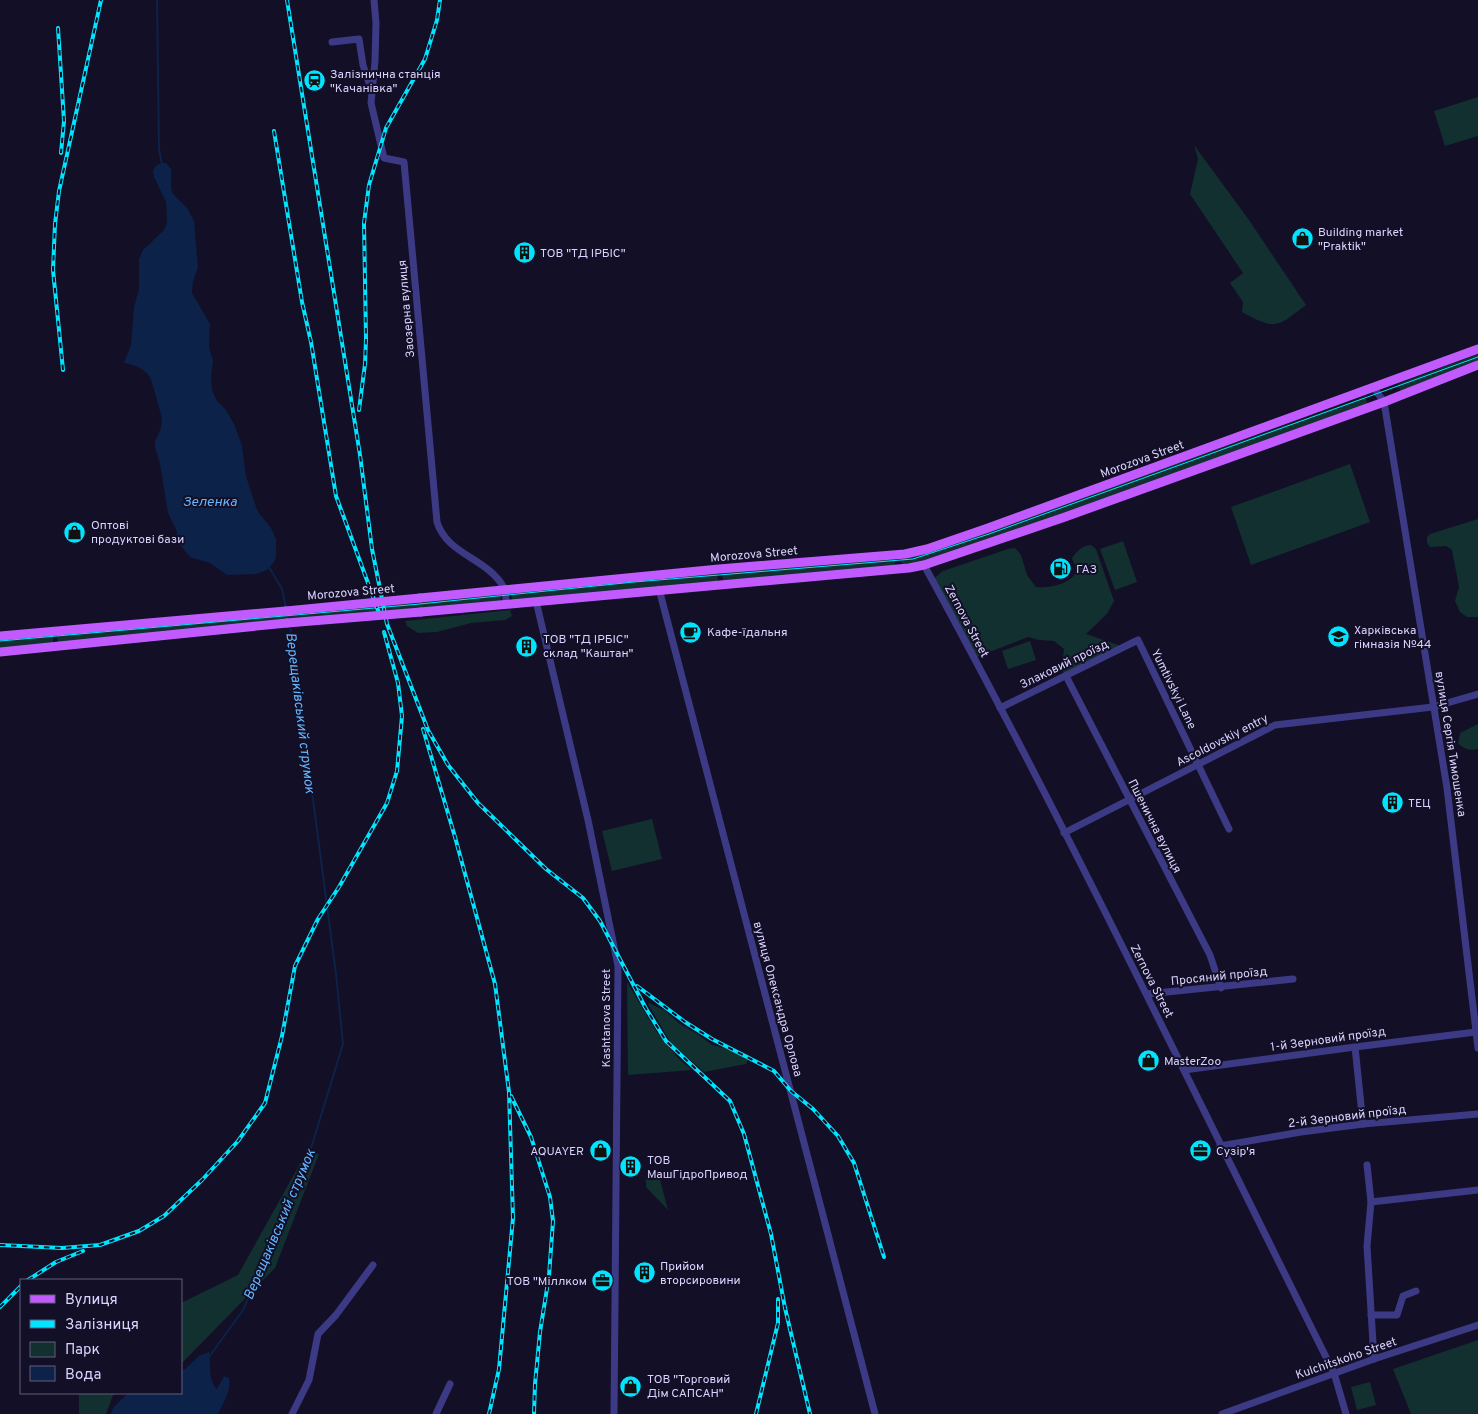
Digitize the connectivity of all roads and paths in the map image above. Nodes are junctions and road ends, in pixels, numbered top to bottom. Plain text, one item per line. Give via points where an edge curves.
1 (374, 0) edge
2 (332, 42) dead end
3 (372, 92) junction
4 (1478, 349) edge
5 (1478, 366) edge
6 (1374, 388) junction
7 (1384, 402) junction
8 (896, 554) junction
9 (924, 565) junction
10 (718, 569) junction
11 (897, 569) junction
12 (720, 584) junction
13 (504, 589) junction
14 (659, 590) junction
15 (536, 601) junction
16 (506, 604) junction
17 (0, 636) edge
18 (1138, 640) joint
19 (0, 652) edge
20 (1066, 676) junction
21 (1478, 694) edge
22 (1434, 707) junction
23 (1000, 708) junction
24 (1199, 765) junction
25 (1130, 800) junction
26 (1229, 829) dead end
27 (1064, 833) junction
28 (1293, 979) dead end
29 (1220, 988) junction
30 (1147, 994) junction
31 (1476, 1032) junction
32 (1355, 1047) junction
33 (1478, 1048) edge
34 (1184, 1070) junction
35 (1478, 1114) edge
36 (1363, 1124) junction
37 (1220, 1146) junction
38 (1367, 1165) dead end
39 (1478, 1190) edge
40 (1371, 1202) junction
41 (373, 1265) dead end
42 (1416, 1291) dead end
43 (1371, 1315) junction
44 (1478, 1325) edge
45 (1374, 1358) junction
46 (1334, 1373) junction
47 (450, 1384) dead end
48 (292, 1414) edge
49 (436, 1414) edge
50 (614, 1414) edge
51 (875, 1414) edge
52 (1222, 1414) edge
53 (1346, 1414) edge

1 - 3 street, Заозерна вулиця
2 - 3 street via 359,40
3 - 13 street, Заозерна вулиця via 371,103 384,158 404,162 437,522 449,542 485,566
4 - 6 main road, Morozova Street
5 - 7 main road, Morozova Street
6 - 7 street, вулиця Сергія Тимошенка
6 - 8 main road, Morozova Street via 971,534 927,549
7 - 9 main road, Morozova Street
7 - 22 street, вулиця Сергія Тимошенка
8 - 10 main road, Morozova Street
8 - 11 main road
9 - 11 main road, Morozova Street
9 - 23 street, Zernova Street
10 - 12 main road
10 - 13 main road, Morozova Street
11 - 12 main road, Morozova Street
12 - 14 main road, Morozova Street
13 - 16 street
13 - 17 main road, Morozova Street, bridge
14 - 15 main road, Morozova Street
14 - 51 street, вулиця Олександра Орлова
15 - 16 main road, Morozova Street
15 - 50 street, Kashtanova Street via 588,820 618,966
16 - 19 main road, Morozova Street, bridge
18 - 20 street, Злаковий проїзд
18 - 24 street, Yumtivskyi Lane
20 - 23 street, Злаковий проїзд
20 - 25 street, Пшенична вулиця
21 - 22 street, Ascoldovskiy entry
22 - 24 street, Ascoldovskiy entry via 1275,725
22 - 31 street, вулиця Сергія Тимошенка via 1455,841
23 - 27 street, Zernova Street
24 - 25 street, Ascoldovskiy entry
24 - 26 street, Yumtivskyi Lane
25 - 27 street, Ascoldovskiy entry
25 - 29 street, Пшенична вулиця via 1210,955
27 - 30 street, Zernova Street
28 - 29 street, Просяний проїзд
29 - 30 street, Просяний проїзд
30 - 34 street, Zernova Street
31 - 32 street, 1-й Зерновий проїзд
31 - 33 street, вулиця Сергія Тимошенка
32 - 34 street, 1-й Зерновий проїзд
32 - 36 street
34 - 37 street, Zernova Street
35 - 36 street, 2-й Зерновий проїзд
36 - 37 street, 2-й Зерновий проїзд
37 - 46 street, Zernova Street
38 - 40 street
39 - 40 street
40 - 43 street via 1367,1246
41 - 48 street via 318,1334 309,1380
42 - 43 street via 1402,1296 1397,1316
43 - 45 street
44 - 45 street, Kulchitskoho Street
45 - 46 street, Kulchitskoho Street
46 - 52 street, Kulchitskoho Street
46 - 53 street, Zernova Street
47 - 49 street

